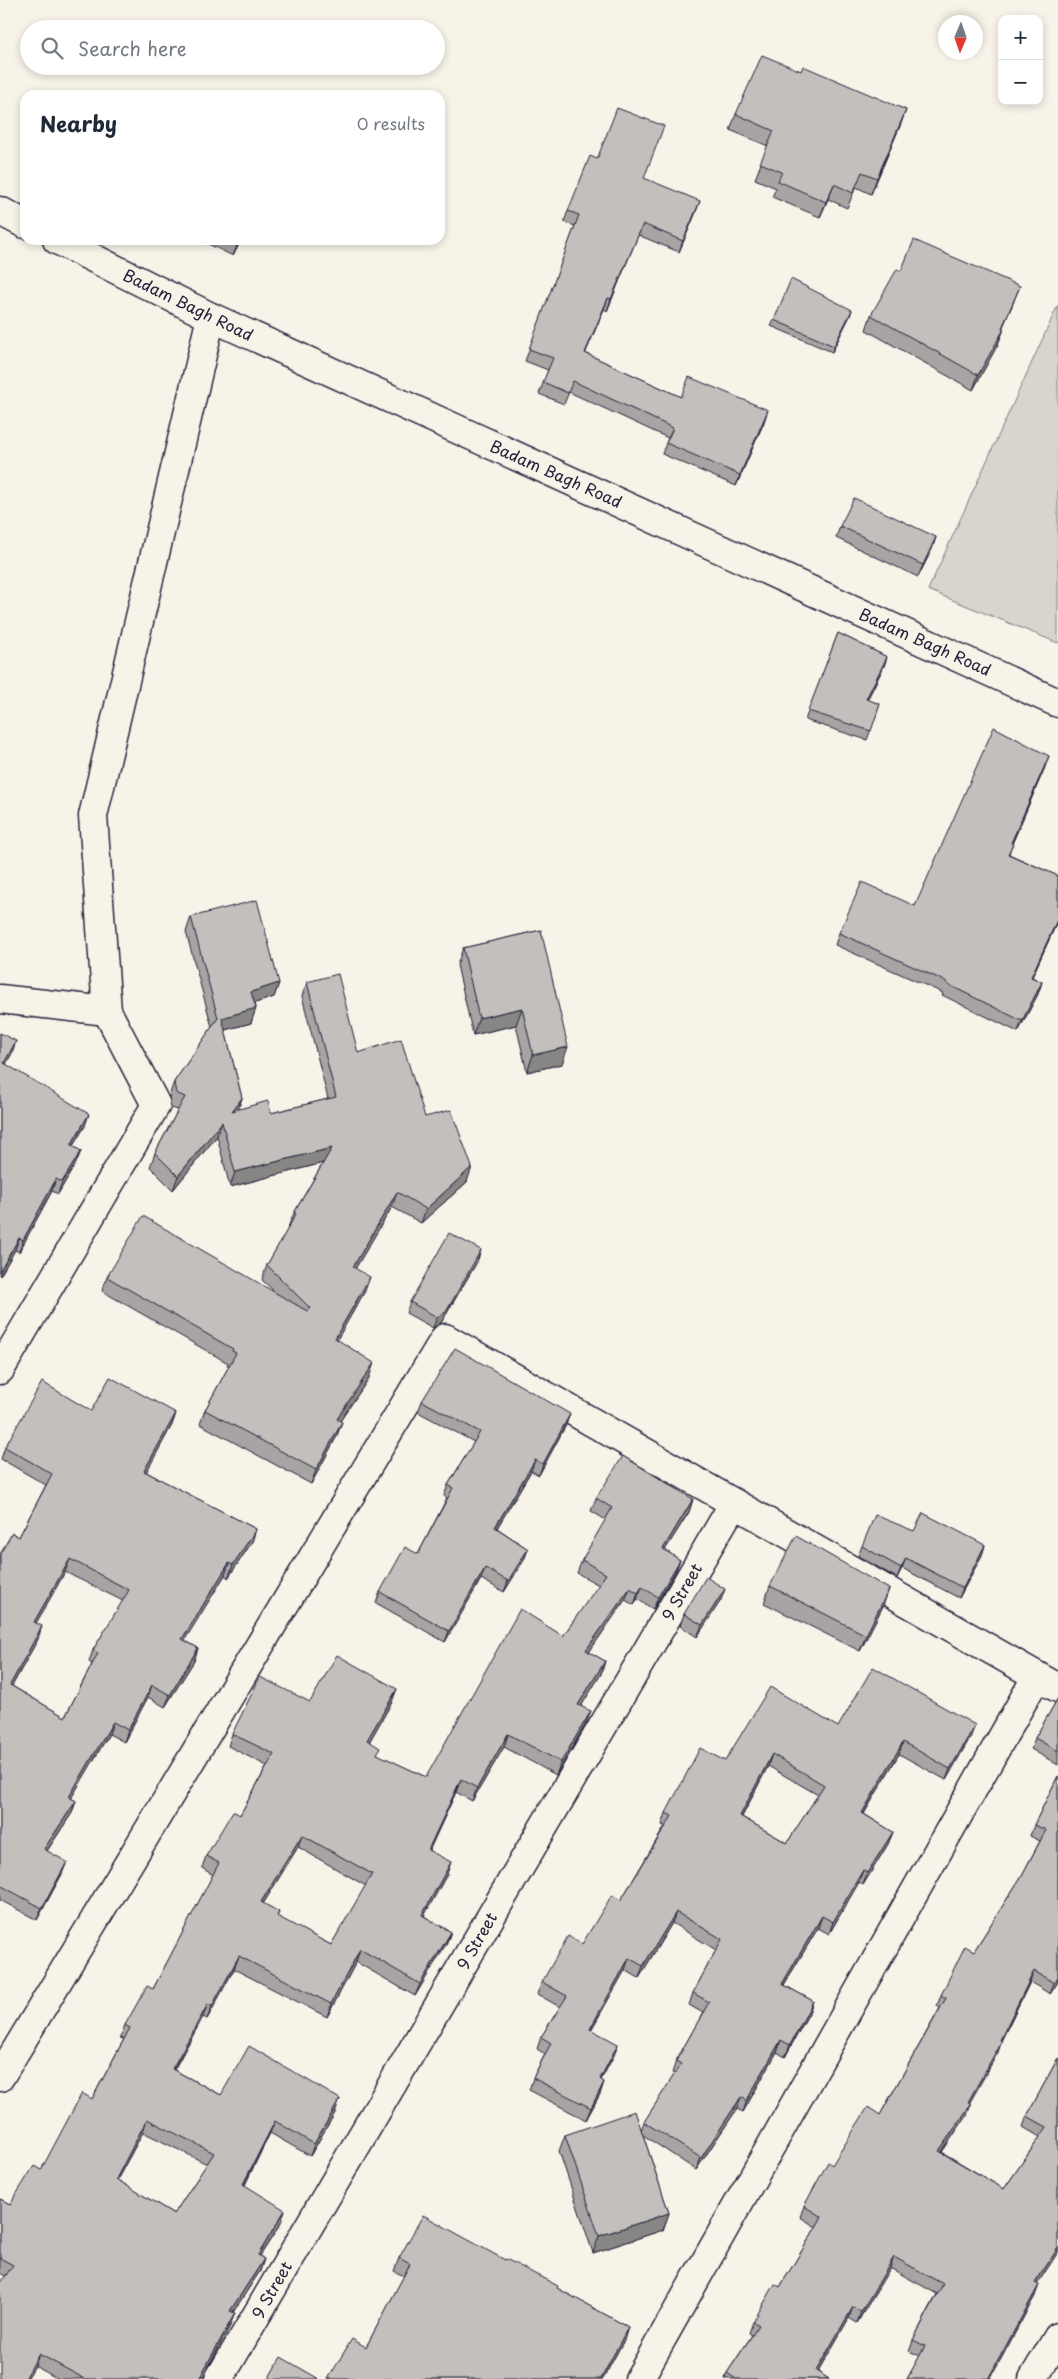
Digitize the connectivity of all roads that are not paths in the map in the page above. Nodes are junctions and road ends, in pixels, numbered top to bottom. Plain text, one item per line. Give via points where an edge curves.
1 (0, 211) edge
2 (20, 221) edge
3 (67, 245) edge
4 (211, 317) junction
5 (1058, 703) edge
6 (0, 999) edge
7 (106, 1011) junction
8 (0, 1370) edge
9 (734, 1503) junction
10 (1048, 1682) edge
11 (0, 2077) edge
12 (1058, 2337) edge
13 (220, 2379) edge
14 (639, 2379) edge
15 (1033, 2379) edge

1 - 2 street
3 - 4 street, Badam Bagh Road
4 - 5 street, Badam Bagh Road
4 - 7 street via 93,816
6 - 7 street
7 - 8 street via 156,1105
9 - 10 street
9 - 11 street via 445,1338
9 - 13 street, 9 Street
10 - 14 street
12 - 15 street

